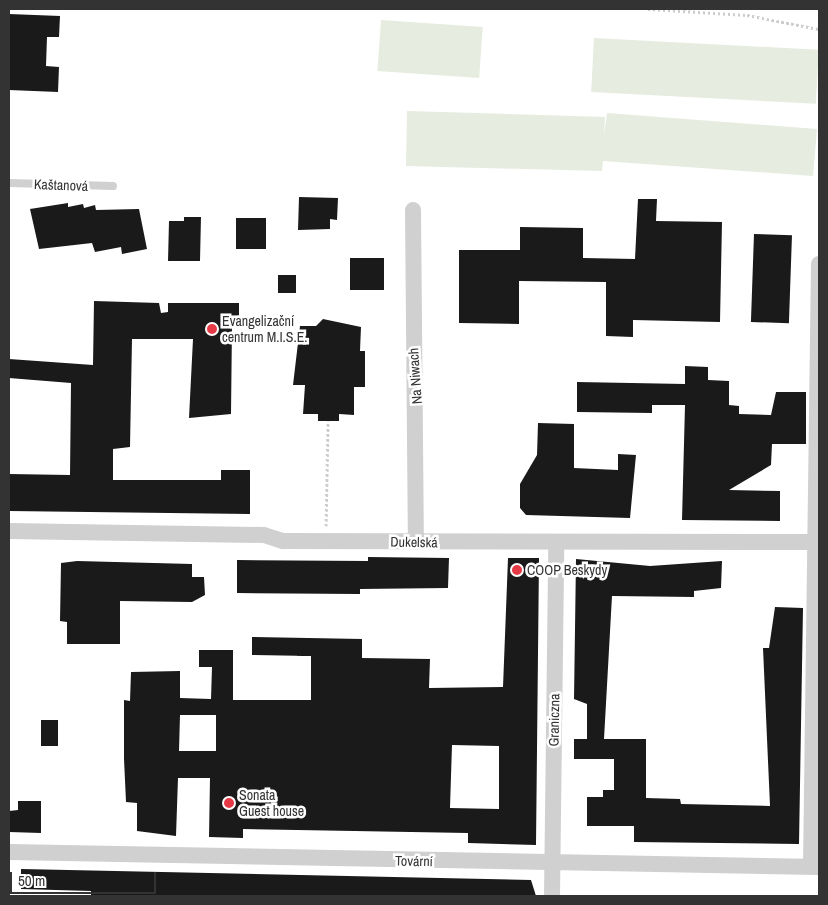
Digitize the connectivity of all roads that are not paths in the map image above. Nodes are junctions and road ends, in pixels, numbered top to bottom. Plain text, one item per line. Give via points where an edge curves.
1 (9, 183) edge
2 (113, 186) dead end
3 (413, 210) dead end
4 (819, 264) edge
5 (9, 531) edge
6 (416, 542) junction
7 (816, 542) edge
8 (556, 544) junction
9 (9, 852) edge
10 (552, 864) junction
11 (815, 866) edge
12 (552, 896) edge

1 - 2 lane, Kaštanová
3 - 6 street, Na Niwach
4 - 7 street
5 - 6 street, Dukelská via 264,535 283,541
6 - 8 street, Dukelská
7 - 8 street, Dukelská
7 - 11 street
8 - 10 street, Graniczna
9 - 10 street, Tovární
10 - 11 street, Tovární
10 - 12 street, Graniczna

